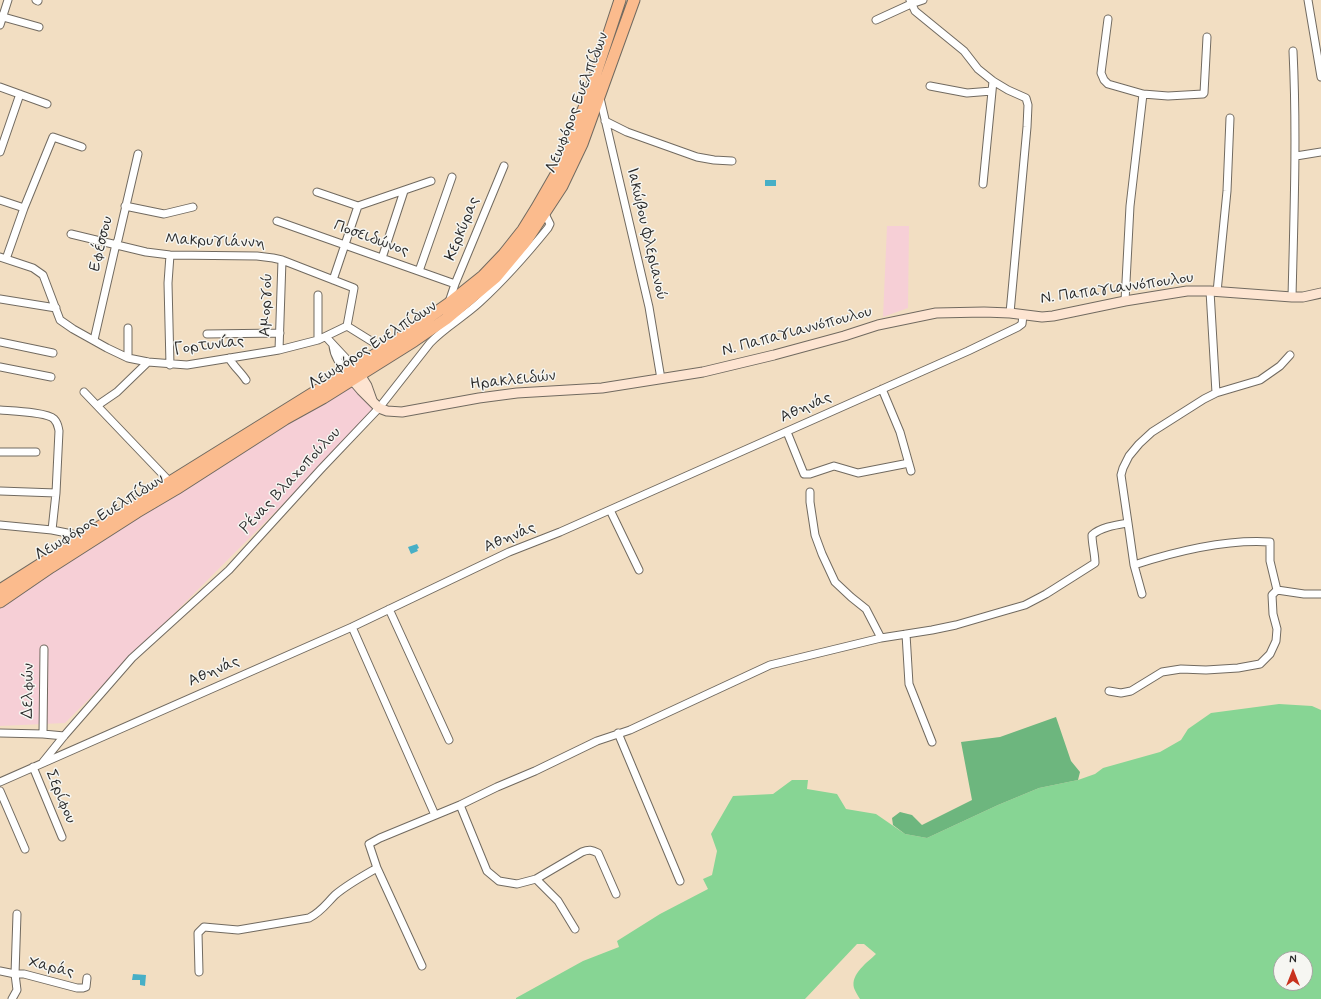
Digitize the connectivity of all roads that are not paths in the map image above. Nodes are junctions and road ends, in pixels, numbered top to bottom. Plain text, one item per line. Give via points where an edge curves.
1 (8, 0) edge
2 (620, 0) edge
3 (634, 0) edge
4 (923, 0) edge
5 (1308, 0) edge
6 (910, 2) edge
7 (1, 16) edge
8 (1108, 19) dead end
9 (876, 20) dead end
10 (0, 25) edge
11 (39, 27) dead end
12 (1207, 37) dead end
13 (1293, 51) dead end
14 (1321, 77) edge
15 (993, 81) junction
16 (930, 86) dead end
17 (0, 88) edge
18 (992, 91) junction
19 (20, 94) junction
20 (1143, 94) junction
21 (599, 97) junction
22 (47, 104) dead end
23 (1230, 118) dead end
24 (605, 121) junction
25 (82, 147) dead end
26 (0, 152) edge
27 (1321, 152) edge
28 (138, 154) dead end
29 (1296, 156) junction
30 (732, 160) dead end
31 (504, 166) dead end
32 (452, 177) dead end
33 (431, 181) dead end
34 (983, 184) dead end
35 (404, 191) junction
36 (317, 192) dead end
37 (0, 200) edge
38 (126, 206) junction
39 (358, 206) junction
40 (193, 207) dead end
41 (24, 208) junction
42 (545, 214) junction
43 (277, 221) dead end
44 (71, 234) dead end
45 (116, 244) junction
46 (344, 245) junction
47 (170, 256) junction
48 (3, 258) edge
49 (382, 258) junction
50 (282, 260) junction
51 (419, 271) junction
52 (333, 280) junction
53 (455, 284) junction
54 (1213, 292) junction
55 (1321, 293) edge
56 (318, 295) dead end
57 (1292, 297) junction
58 (0, 298) edge
59 (1125, 301) junction
60 (448, 304) junction
61 (56, 308) junction
62 (1010, 313) junction
63 (1023, 315) junction
64 (347, 326) junction
65 (128, 328) dead end
66 (280, 333) junction
67 (207, 334) dead end
68 (326, 337) junction
69 (94, 340) junction
70 (318, 340) junction
71 (0, 342) edge
72 (384, 349) junction
73 (279, 350) junction
74 (53, 353) dead end
75 (1290, 355) dead end
76 (128, 358) junction
77 (229, 358) junction
78 (148, 362) junction
79 (170, 365) junction
80 (0, 367) edge
81 (353, 373) junction
82 (51, 377) dead end
83 (661, 379) junction
84 (246, 380) dead end
85 (882, 389) junction
86 (84, 392) dead end
87 (1216, 393) junction
88 (375, 404) junction
89 (98, 406) junction
90 (0, 410) edge
91 (787, 432) junction
92 (0, 452) edge
93 (36, 452) dead end
94 (904, 464) dead end
95 (911, 471) dead end
96 (170, 482) junction
97 (0, 491) edge
98 (810, 492) dead end
99 (56, 493) junction
100 (610, 510) junction
101 (1128, 523) junction
102 (0, 525) edge
103 (52, 530) junction
104 (79, 540) junction
105 (1134, 565) junction
106 (639, 570) dead end
107 (0, 590) edge
108 (1277, 590) junction
109 (1142, 594) dead end
110 (1321, 594) edge
111 (0, 602) edge
112 (389, 609) junction
113 (352, 627) junction
114 (906, 634) junction
115 (881, 638) junction
116 (44, 648) dead end
117 (1109, 691) dead end
118 (0, 733) edge
119 (618, 733) junction
120 (43, 734) junction
121 (64, 736) junction
122 (449, 740) dead end
123 (932, 742) dead end
124 (42, 764) junction
125 (33, 767) junction
126 (0, 782) edge
127 (0, 791) edge
128 (460, 805) junction
129 (435, 814) junction
130 (62, 837) dead end
131 (25, 849) dead end
132 (377, 868) junction
133 (536, 879) junction
134 (680, 881) dead end
135 (616, 894) dead end
136 (17, 914) dead end
137 (575, 930) dead end
138 (422, 966) dead end
139 (0, 971) edge
140 (199, 972) dead end
141 (15, 974) junction
142 (87, 978) dead end
143 (12, 999) edge

1 - 7 street
2 - 60 main road, Λεωφόρος Ευελπίδων via 562,164 523,230 504,254 483,276
3 - 21 main road, Λεωφόρος Ευελπίδων
4 - 6 street
5 - 14 street
6 - 9 street
6 - 15 street via 915,11 964,51 978,69
7 - 10 street
7 - 11 street
8 - 20 street via 1101,73 1104,80 1108,84
12 - 20 street via 1204,93 1168,96
13 - 29 street
15 - 18 street
15 - 62 street via 1026,98 1028,105
16 - 18 street via 967,93
17 - 19 street
18 - 34 street
19 - 22 street
19 - 26 street
20 - 59 street via 1130,206
21 - 24 street, Ιακώβου Φλεριανού
21 - 42 main road, Λεωφόρος Ευελπίδων via 582,144
23 - 54 street via 1227,191
24 - 30 street via 697,157
24 - 83 street, Ιακώβου Φλεριανού via 649,307
25 - 41 street via 53,137
27 - 29 street
28 - 38 street, Εφέσσου
29 - 57 street
31 - 53 street, Κερκύρας
32 - 51 street
33 - 35 street
35 - 39 street
35 - 49 street
36 - 39 street
37 - 41 street
38 - 40 street via 164,214
38 - 45 street, Εφέσσου
39 - 46 street
41 - 48 street
42 - 81 main road, Λεωφόρος Ευελπίδων via 511,261 475,296 420,337
42 - 88 street, Ρένας Βλαχοπούλου via 550,224 503,280 479,303 439,333
43 - 46 street, Ποσειδώνος
44 - 45 street, Μακρυγιάννη
45 - 47 street, Μακρυγιάννη
45 - 69 street, Εφέσσου
46 - 49 street, Ποσειδώνος
46 - 52 street
47 - 50 street, Μακρυγιάννη via 257,256
47 - 79 street
48 - 61 street, Γορτυνίας via 33,268 43,275
49 - 51 street, Ποσειδώνος
50 - 52 street, Μακρυγιάννη
50 - 66 street, Αμοργού
51 - 53 street, Ποσειδώνος
52 - 64 street, Μακρυγιάννη via 354,288
53 - 60 street, Κερκύρας
54 - 57 street, Ν. Παπαγιαννόπουλου
54 - 59 street, Ν. Παπαγιαννόπουλου via 1187,292
54 - 87 street
55 - 57 street, Ν. Παπαγιαννόπουλου
56 - 70 street
58 - 61 street
59 - 63 street, Ν. Παπαγιαννόπουλου via 1053,316
60 - 72 main road, Λεωφόρος Ευελπίδων
61 - 69 street, Γορτυνίας via 60,320
62 - 63 street, Ν. Παπαγιαννόπουλου
62 - 83 street, Ν. Παπαγιαννόπουλου via 958,312 929,315 878,325 703,372
63 - 85 street, Αθηνάς via 1022,324 1018,327
64 - 68 street, Γορτυνίας
64 - 72 street
65 - 76 street
66 - 67 street
66 - 73 street, Αμοργού
68 - 70 street, Γορτυνίας
68 - 81 street via 339,350
69 - 76 street, Γορτυνίας
70 - 73 street, Γορτυνίας
71 - 74 street
72 - 81 main road, Λεωφόρος Ευελπίδων
73 - 77 street, Γορτυνίας
75 - 87 street via 1280,366 1260,380
76 - 78 street, Γορτυνίας
77 - 79 street, Γορτυνίας via 187,365
77 - 84 street
78 - 79 street, Γορτυνίας
78 - 89 street via 117,392
80 - 82 street
81 - 88 street via 367,386
81 - 96 main road, Λεωφόρος Ευελπίδων
81 - 111 main road, Λεωφόρος Ευελπίδων
83 - 88 street, Ηρακλειδών via 602,388 517,393 402,412 387,411
85 - 91 street, Αθηνάς
85 - 95 street via 900,432
86 - 89 street
87 - 101 street via 1152,432 1129,456 1121,475
88 - 121 street, Ρένας Βλαχοπούλου via 321,469 229,570 132,658
89 - 96 street
90 - 99 street via 46,415 57,423 59,431
91 - 94 street via 804,474 834,466 858,473
91 - 100 street, Αθηνάς
92 - 93 street
96 - 104 main road, Λεωφόρος Ευελπίδων
97 - 99 street
98 - 115 street via 815,536 832,575 836,582 866,609
99 - 103 street
100 - 106 street
100 - 112 street, Αθηνάς via 509,552
101 - 105 street
101 - 114 street via 1095,532 1092,535 1095,564 1025,605 956,625
102 - 103 street
103 - 104 street via 72,534
104 - 107 main road, Λεωφόρος Ευελπίδων
105 - 108 street via 1201,547 1270,542 1270,561
105 - 109 street
108 - 110 street
108 - 117 street via 1272,595 1277,629 1276,641 1270,654 1260,664 1238,668 1162,672 1131,691
112 - 113 street, Αθηνάς
112 - 122 street
113 - 124 street, Αθηνάς
113 - 129 street
114 - 115 street
114 - 123 street via 909,684
115 - 119 street via 770,665 630,730
116 - 120 street, Δελφών
118 - 120 street
119 - 128 street via 597,740 535,772
119 - 134 street
120 - 121 street
121 - 124 street, Ρένας Βλαχοπούλου
124 - 125 street, Αθηνάς
125 - 126 street, Αθηνάς
125 - 130 street, Σερίφου
127 - 131 street
128 - 129 street
128 - 133 street via 487,871 499,881 517,884
129 - 132 street via 369,844
132 - 138 street
132 - 140 street via 358,878 336,895 319,913 309,918 238,930 204,928 198,933
133 - 135 street via 582,852 592,850 598,854
133 - 137 street via 558,900
136 - 141 street
139 - 141 street, Χαράς
141 - 142 street, Χαράς via 77,988 86,987
141 - 143 street via 17,990

